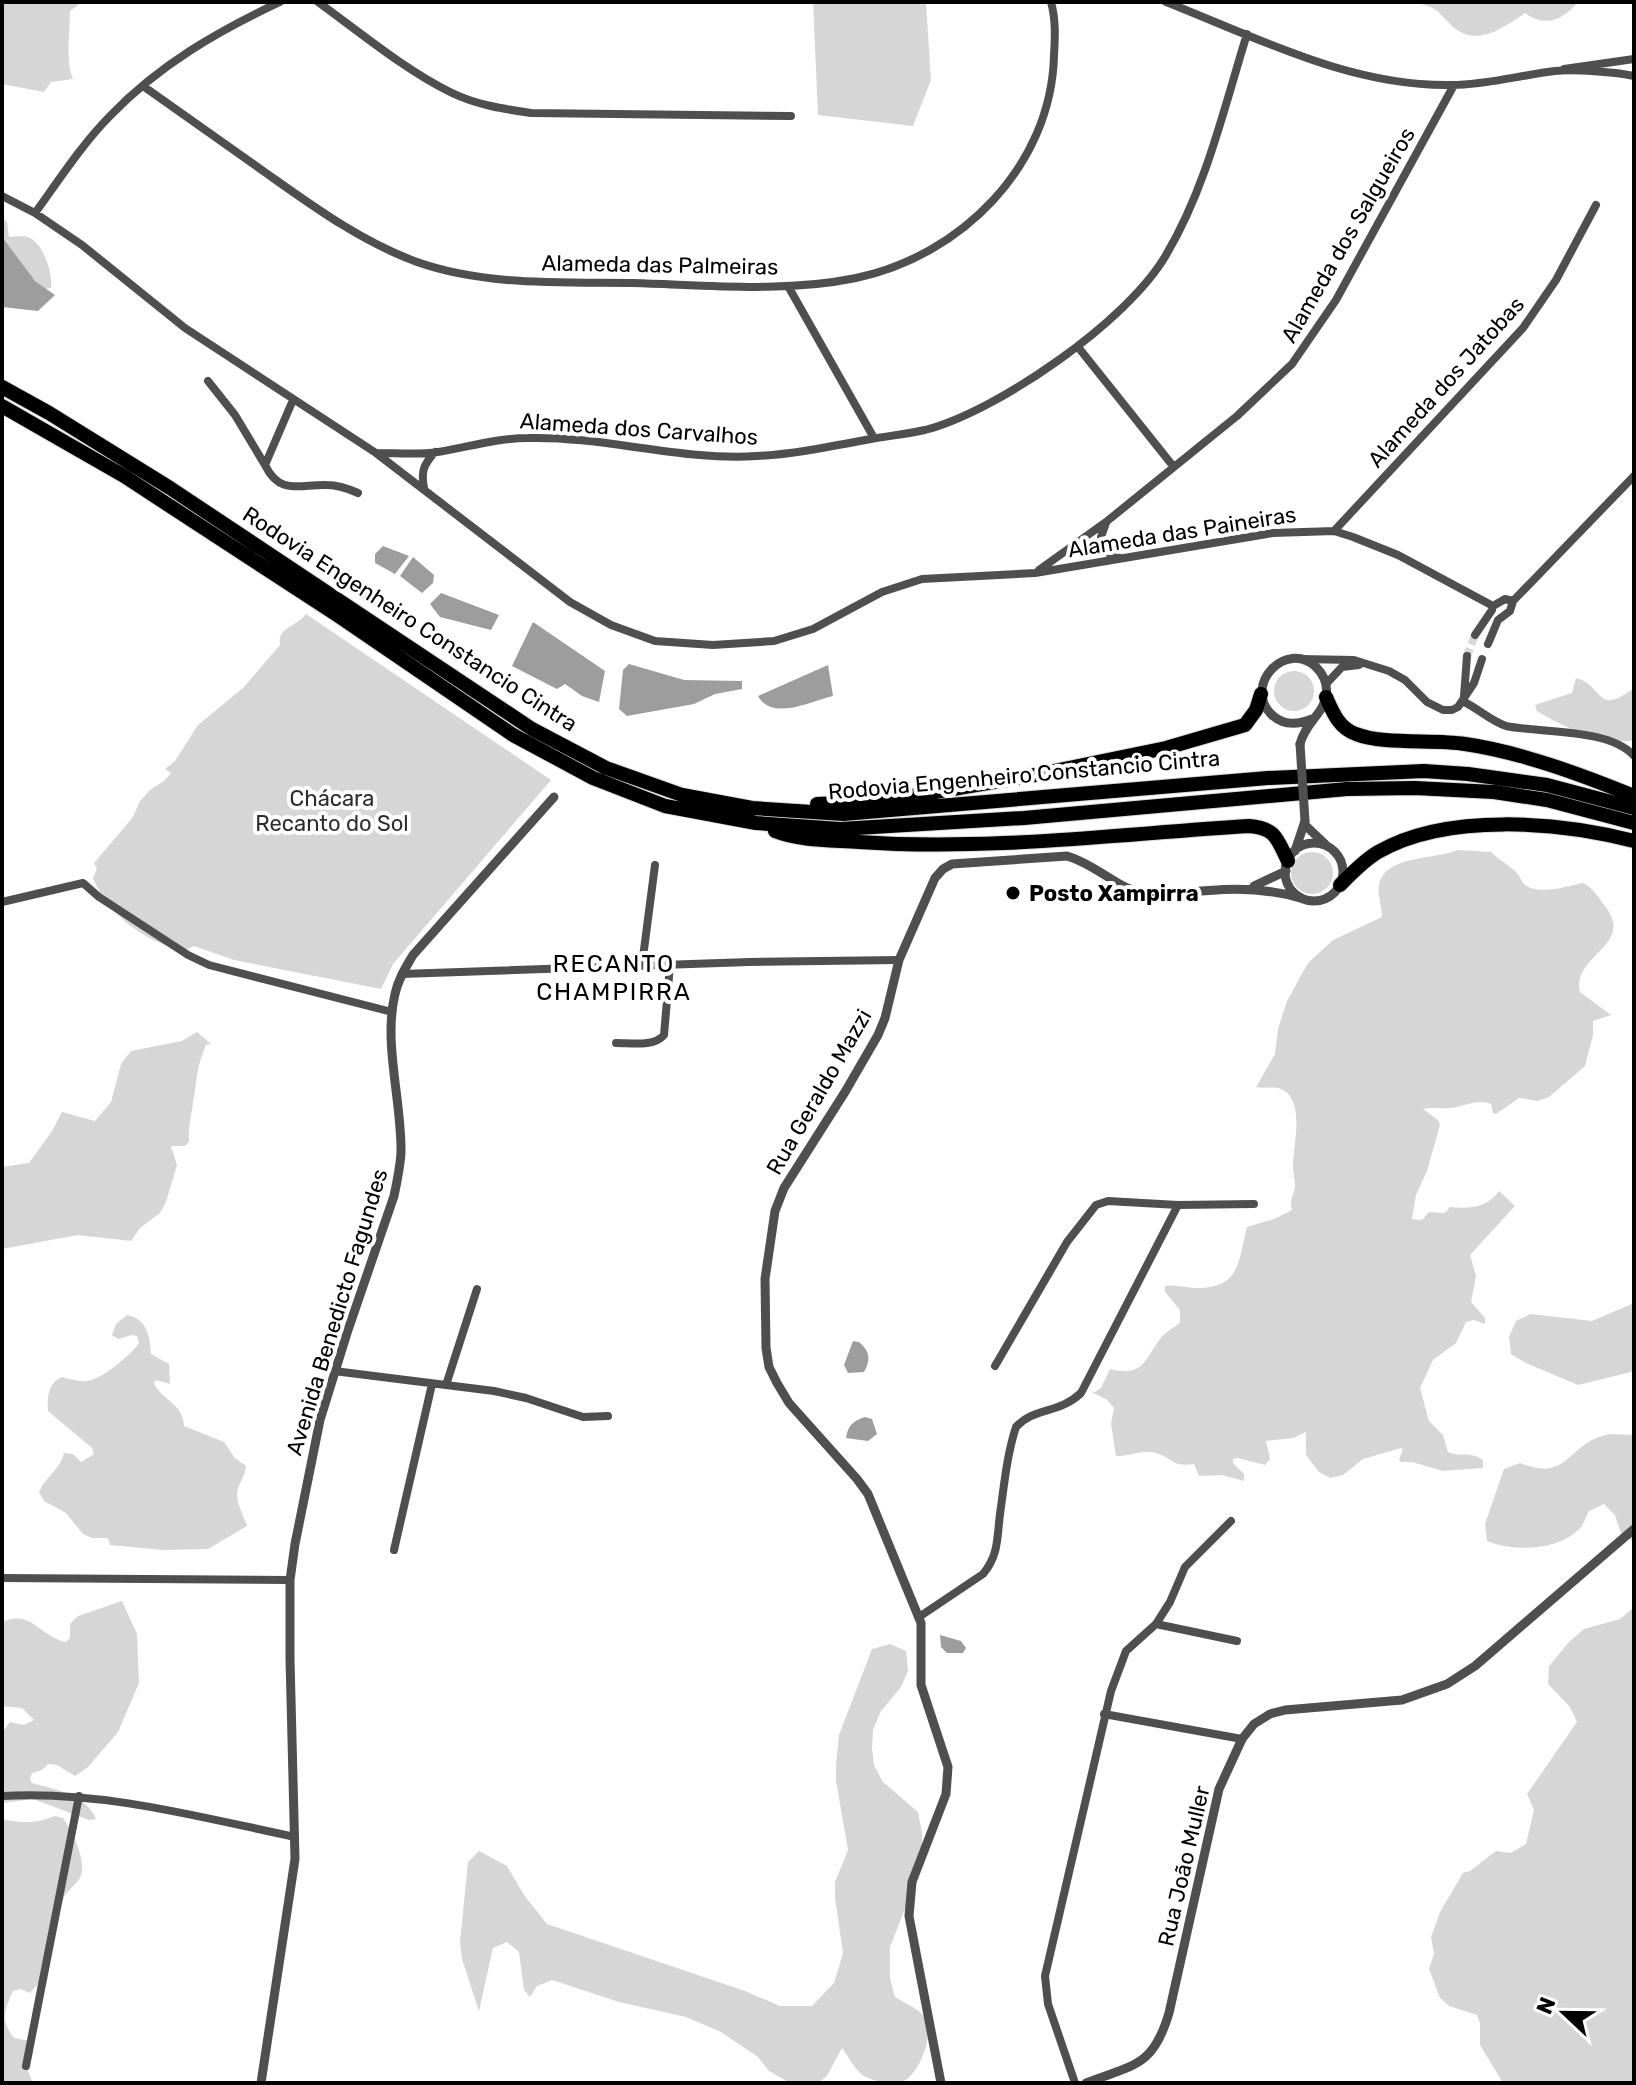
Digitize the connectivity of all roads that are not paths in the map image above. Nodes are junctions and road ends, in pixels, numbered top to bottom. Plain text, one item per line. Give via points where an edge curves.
1 (280, 2) edge
2 (318, 2) edge
3 (1051, 2) edge
4 (1166, 2) edge
5 (1247, 34) junction
6 (1634, 59) edge
7 (1560, 70) junction
8 (1634, 76) edge
9 (1454, 85) junction
10 (143, 86) junction
11 (791, 116) dead end
12 (2, 196) edge
13 (1596, 205) dead end
14 (35, 213) junction
15 (788, 286) junction
16 (1078, 347) junction
17 (208, 381) dead end
18 (2, 387) edge
19 (293, 400) junction
20 (2, 406) edge
21 (874, 438) junction
22 (435, 452) junction
23 (376, 453) junction
24 (265, 465) junction
25 (1173, 466) junction
26 (1634, 476) edge
27 (424, 489) junction
28 (358, 493) dead end
29 (1106, 522) junction
30 (1334, 531) junction
31 (1125, 559) junction
32 (1035, 573) junction
33 (1513, 601) junction
34 (1493, 608) junction
35 (1498, 620) junction
36 (1475, 635) tunnel mouth
37 (1488, 644) dead end
38 (1467, 656) tunnel mouth
39 (1299, 659) junction
40 (1482, 659) dead end
41 (1364, 665) junction
42 (1326, 690) junction
43 (1261, 694) junction
44 (1463, 699) junction
45 (1312, 719) junction
46 (1286, 723) junction
47 (1300, 744) junction
48 (1634, 756) edge
49 (1634, 796) edge
50 (554, 797) dead end
51 (752, 808) junction
52 (1634, 808) edge
53 (756, 823) junction
54 (1305, 823) junction
55 (1634, 823) edge
56 (1634, 841) edge
57 (1326, 845) junction
58 (1290, 861) junction
59 (655, 865) dead end
60 (1340, 885) junction
61 (1251, 888) junction
62 (1300, 898) junction
63 (2, 902) edge
64 (899, 960) junction
65 (642, 965) junction
66 (670, 965) junction
67 (402, 974) junction
68 (392, 1012) junction
69 (616, 1043) dead end
70 (1254, 1204) dead end
71 (1178, 1205) junction
72 (477, 1289) dead end
73 (995, 1366) dead end
74 (334, 1371) junction
75 (432, 1384) junction
76 (446, 1385) junction
77 (608, 1416) dead end
78 (1231, 1521) dead end
79 (1634, 1529) edge
80 (394, 1550) dead end
81 (2, 1578) edge
82 (290, 1580) junction
83 (919, 1617) junction
84 (1156, 1624) junction
85 (1237, 1641) dead end
86 (1104, 1714) junction
87 (1242, 1739) junction
88 (2, 1796) edge
89 (79, 1796) junction
90 (295, 1837) junction
91 (26, 2066) dead end
92 (261, 2083) edge
93 (941, 2083) edge
94 (1075, 2083) edge
95 (1086, 2083) edge

1 - 10 street via 216,34
2 - 11 street via 430,80 499,109
3 - 15 street, Alameda das Palmeiras via 1055,31 1049,99 1039,132 1005,188 956,233 926,252 858,278
4 - 5 street
5 - 9 street via 1358,74
5 - 16 street, Alameda dos Carvalhos via 1200,182 1165,259 1141,289
6 - 7 street
7 - 8 street
7 - 9 street
9 - 25 street, Alameda dos Salgueiros via 1309,342 1269,388
10 - 14 street via 108,117
10 - 15 street, Alameda das Palmeiras via 317,209 416,261 478,277
12 - 14 street
13 - 30 street, Alameda dos Jatobas via 1523,328
14 - 19 street, Alameda das Paineiras via 185,328
15 - 21 street
16 - 21 street, Alameda dos Carvalhos via 949,422
16 - 25 street
17 - 24 street
18 - 51 highway, Rodovia Engenheiro Constancio Cintra via 170,488 575,754 682,795
19 - 23 street, Alameda das Paineiras
19 - 24 street
20 - 53 highway, Rodovia Engenheiro Constancio Cintra via 124,476 559,762 665,806
21 - 22 street, Alameda dos Carvalhos via 757,456 528,438
22 - 23 street, Alameda dos Carvalhos
22 - 27 street via 424,464
23 - 27 street, Alameda das Paineiras
24 - 28 street via 271,477 288,487 327,485
25 - 29 street, Alameda dos Salgueiros
26 - 33 street
27 - 32 street, Alameda das Paineiras via 570,602 655,641 774,641 813,629 882,592 922,579
29 - 31 street via 1104,547 1111,556
29 - 32 street, Alameda dos Salgueiros
30 - 31 street, Alameda das Paineiras via 1273,533
30 - 34 street via 1398,555
31 - 32 street, Alameda das Paineiras
33 - 34 street via 1505,599
33 - 35 street
34 - 35 street
34 - 36 street
35 - 37 street
38 - 44 street
39 - 41 street via 1354,660
39 - 42 street via 1321,672
39 - 43 street via 1276,664
40 - 44 street
41 - 42 street via 1342,667
41 - 44 street via 1405,680 1443,710 1458,707
42 - 45 street via 1321,710
42 - 49 highway via 1337,720 1355,734 1498,750
43 - 46 street via 1273,717
43 - 51 highway via 1245,725 1166,748 905,796
44 - 48 street via 1493,722 1606,741
45 - 46 street
45 - 47 street
46 - 47 street
47 - 54 street, bridge
50 - 67 street, Avenida Benedicto Fagundes via 433,931
51 - 52 highway, Rodovia Engenheiro Constancio Cintra via 843,814 1268,778 1424,771 1547,785
53 - 55 highway, Rodovia Engenheiro Constancio Cintra via 840,829 1415,788 1547,800
53 - 58 highway via 821,839 943,845 1263,827
54 - 57 street
54 - 58 street
56 - 60 highway via 1560,827 1446,830 1380,851
57 - 58 street via 1304,845
57 - 60 street via 1342,862
58 - 61 street
58 - 62 street via 1287,882
59 - 65 street
60 - 62 street via 1323,900
61 - 62 street
61 - 64 street, Rua Geraldo Mazzi via 1152,896 1135,893 1067,856 952,864 935,878
63 - 68 street via 83,883 209,965
64 - 66 street
64 - 83 street, Rua Geraldo Mazzi via 878,1035 795,1167 775,1211 764,1321 769,1367 777,1383 868,1494
65 - 66 street
65 - 67 street
66 - 69 street via 664,1035 653,1043
67 - 68 street, Avenida Benedicto Fagundes
68 - 74 street, Avenida Benedicto Fagundes via 401,1156 394,1196
70 - 71 street
71 - 73 street via 1108,1201 1090,1211
71 - 83 street via 1081,1393 1065,1407 1030,1416 1016,1427 998,1547 989,1567
72 - 76 street
74 - 75 street
74 - 82 street, Avenida Benedicto Fagundes via 305,1487
75 - 76 street
75 - 80 street
76 - 77 street via 512,1394 583,1417
78 - 84 street via 1185,1567
79 - 87 street, Rua João Muller via 1475,1666 1447,1684 1402,1700 1270,1714
81 - 82 street
82 - 90 street, Avenida Benedicto Fagundes
83 - 93 street, Rua Geraldo Mazzi via 921,1685 949,1781 912,1882 910,1930
84 - 85 street
84 - 86 street via 1126,1651
86 - 87 street
86 - 94 street via 1045,1976 1048,2004
87 - 95 street, Rua João Muller via 1219,1789 1160,2039 1149,2056
88 - 89 street
89 - 90 street
89 - 91 street
90 - 92 street, Avenida Benedicto Fagundes via 293,1885

